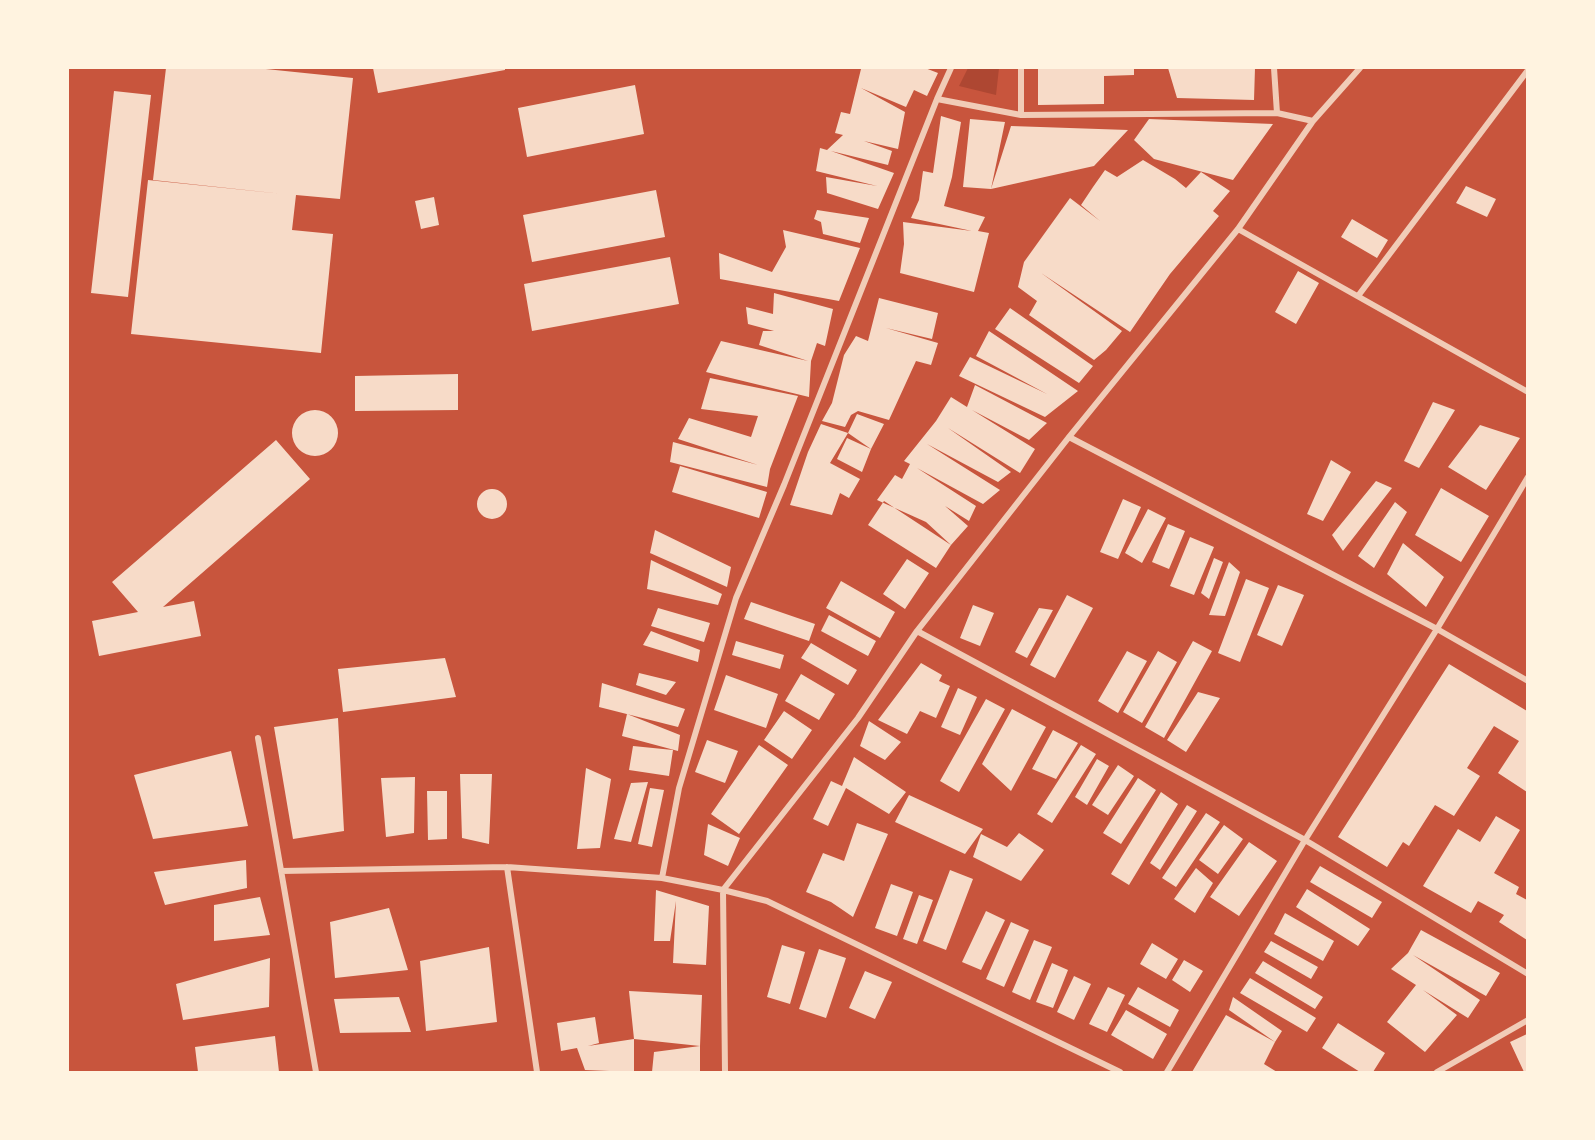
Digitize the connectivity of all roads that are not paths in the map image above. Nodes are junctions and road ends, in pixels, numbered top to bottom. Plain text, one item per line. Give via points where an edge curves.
1 (951, 68) edge
2 (1022, 68) edge
3 (1274, 68) edge
4 (1360, 68) edge
5 (1527, 70) edge
6 (937, 99) junction
7 (1277, 113) junction
8 (1022, 115) junction
9 (1313, 121) junction
10 (1238, 229) junction
11 (1359, 296) junction
12 (1527, 392) edge
13 (1070, 437) junction
14 (1527, 477) edge
15 (1437, 629) junction
16 (917, 631) junction
17 (1527, 681) edge
18 (258, 738) dead end
19 (1305, 840) junction
20 (507, 867) junction
21 (281, 871) junction
22 (662, 878) junction
23 (723, 890) junction
24 (1527, 974) edge
25 (1527, 1020) edge
26 (316, 1072) edge
27 (537, 1072) edge
28 (725, 1072) edge
29 (1120, 1072) edge
30 (1167, 1072) edge
31 (1437, 1072) edge

1 - 6 street
2 - 8 street
3 - 7 street
4 - 9 street
5 - 11 street
6 - 8 street
6 - 22 street via 736,598 680,788
7 - 8 street
7 - 9 street
9 - 10 street
10 - 11 street
10 - 13 street
11 - 12 street
13 - 15 street
13 - 16 street
14 - 15 street
15 - 17 street
15 - 19 street
16 - 19 street
16 - 23 street via 858,718
18 - 21 street
19 - 24 street
19 - 30 street
20 - 21 street
20 - 22 street
20 - 27 street
21 - 26 street
22 - 23 street
23 - 28 street
23 - 29 street via 767,901
25 - 31 street

